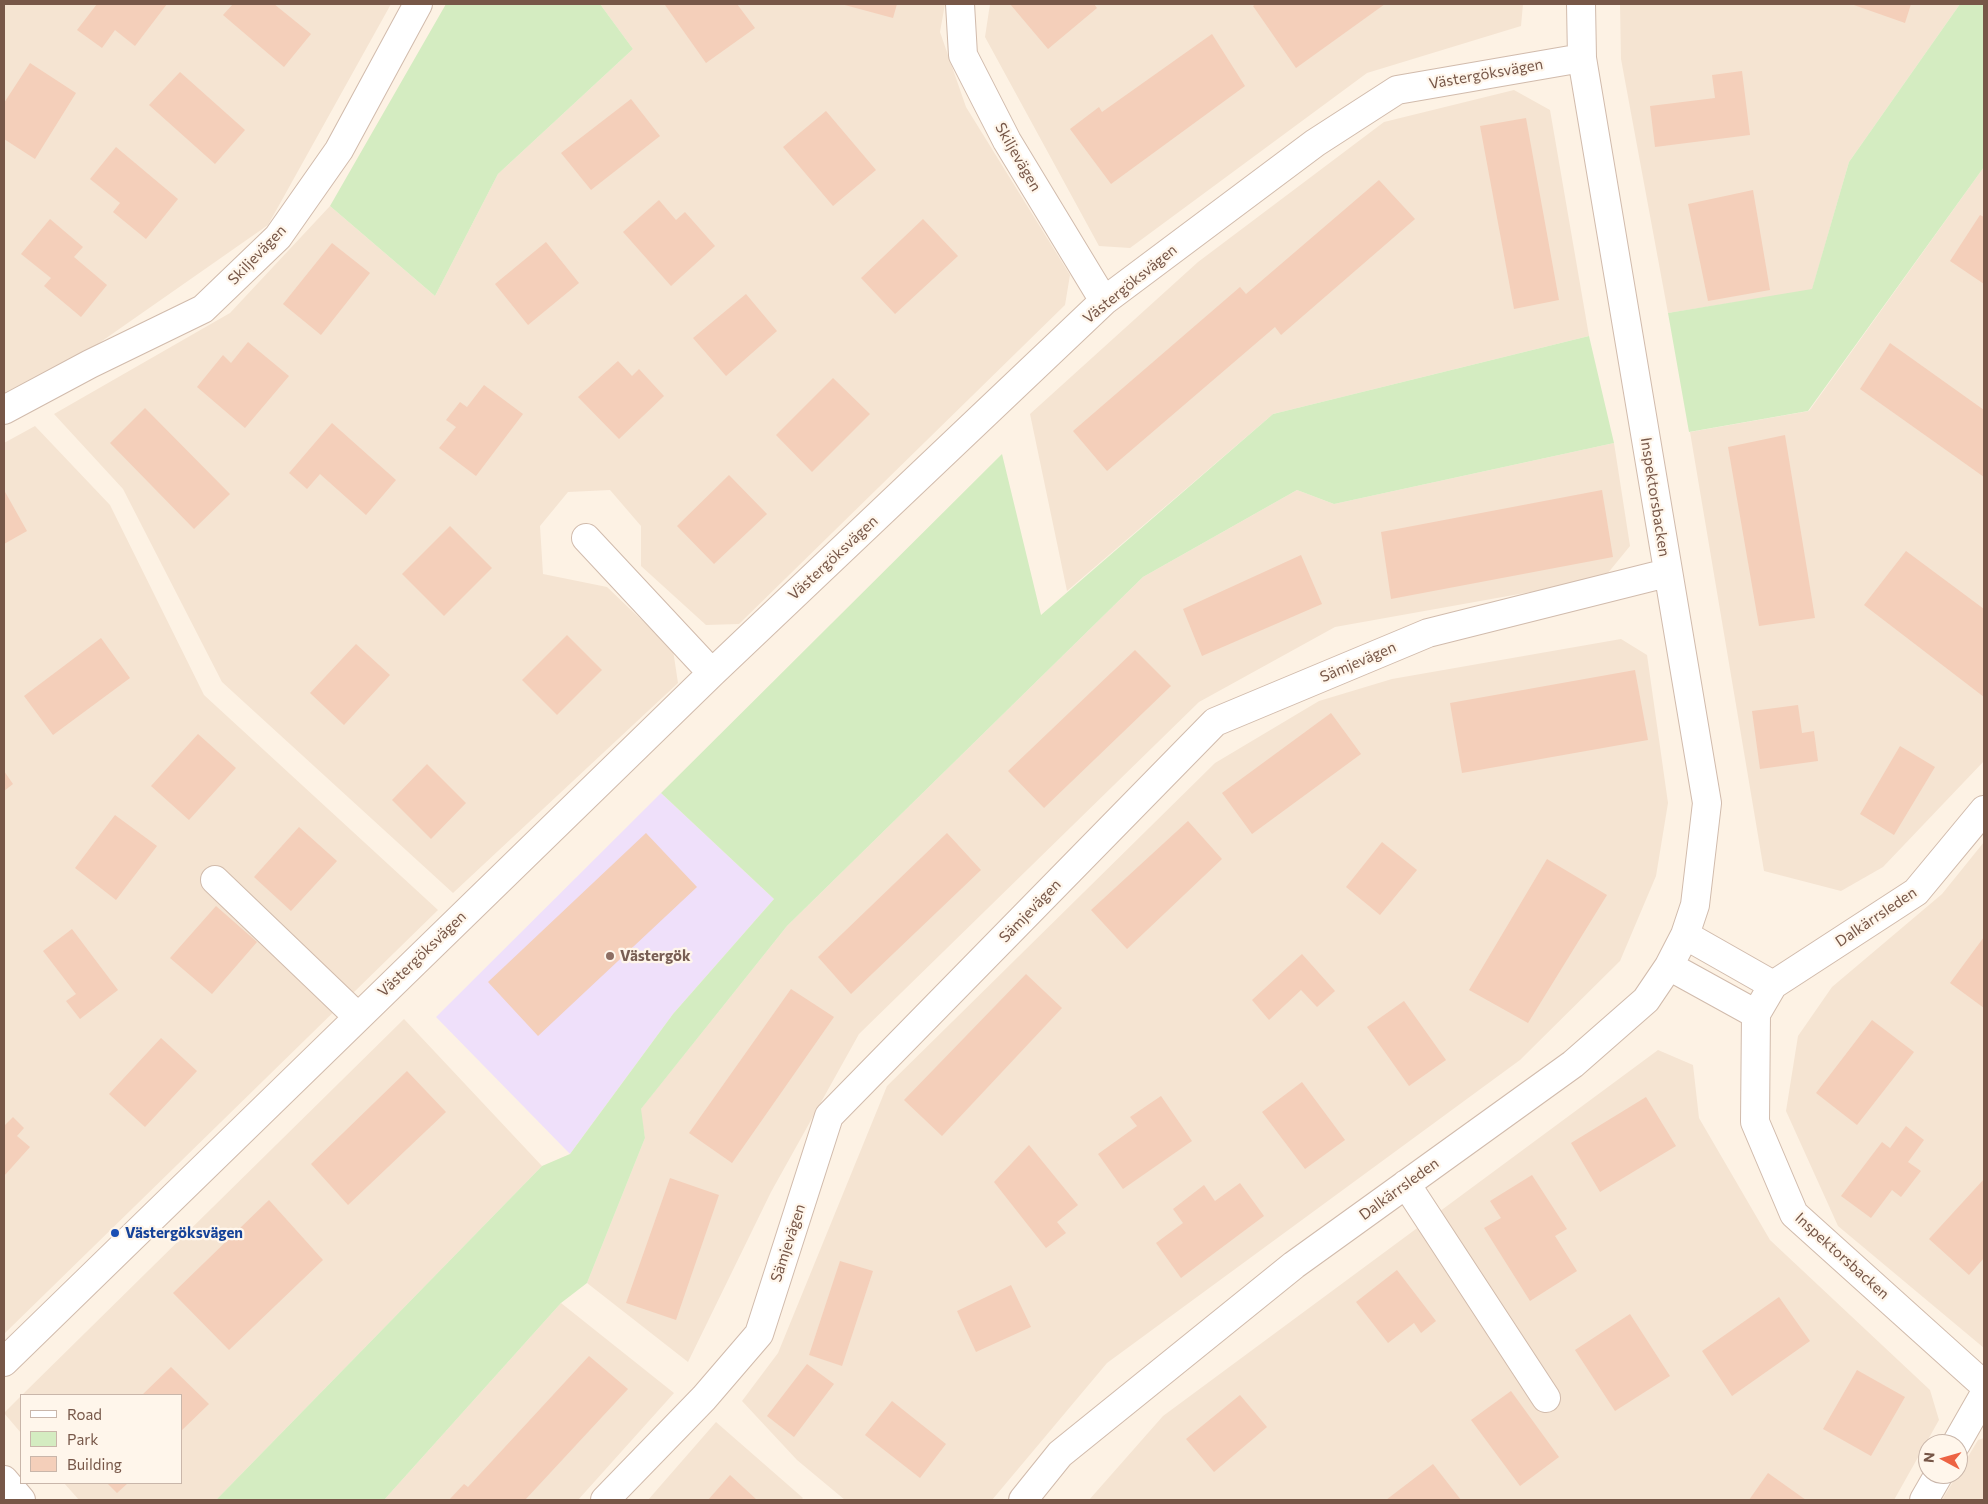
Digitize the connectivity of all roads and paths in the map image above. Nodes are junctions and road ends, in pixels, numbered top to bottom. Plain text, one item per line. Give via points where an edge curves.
1 (418, 4) edge
2 (960, 4) edge
3 (1580, 4) edge
4 (1582, 58) junction
5 (1104, 301) junction
6 (4, 410) edge
7 (586, 538) dead end
8 (1667, 573) junction
9 (712, 673) junction
10 (1984, 810) edge
11 (215, 880) dead end
12 (1685, 935) junction
13 (1670, 966) junction
14 (1772, 985) junction
15 (1756, 1014) junction
16 (358, 1016) junction
17 (1406, 1184) junction
18 (4, 1362) edge
19 (1984, 1385) edge
20 (1984, 1395) edge
21 (1546, 1398) dead end
22 (1962, 1434) edge
23 (4, 1480) edge
24 (1933, 1484) edge
25 (22, 1500) edge
26 (605, 1500) edge
27 (1023, 1500) edge
28 (1924, 1500) edge

1 - 6 street, Skiljevägen via 339,150 271,244 203,309
2 - 5 street, Skiljevägen via 963,55 1007,141
3 - 4 street
4 - 5 street, Västergöksvägen via 1397,90 1315,144
4 - 8 street, Inspektorsbacken
5 - 9 street, Västergöksvägen
7 - 9 street
8 - 12 street, Inspektorsbacken via 1707,803 1695,905
8 - 26 street, Sämjevägen via 1428,633 1215,722 829,1116 759,1334 704,1398
9 - 16 street, Västergöksvägen
10 - 14 street, Dalkärrsleden via 1916,892
11 - 16 street
12 - 13 street, Dalkärrsleden
12 - 14 street
13 - 15 street
13 - 17 street, Dalkärrsleden via 1646,1000 1573,1064
14 - 15 street, Dalkärrsleden
15 - 19 street, Inspektorsbacken via 1755,1122 1794,1214
16 - 18 street, Västergöksvägen
17 - 21 street
17 - 27 street, Dalkärrsleden via 1294,1265 1060,1454
20 - 22 street
23 - 25 street
24 - 28 street

